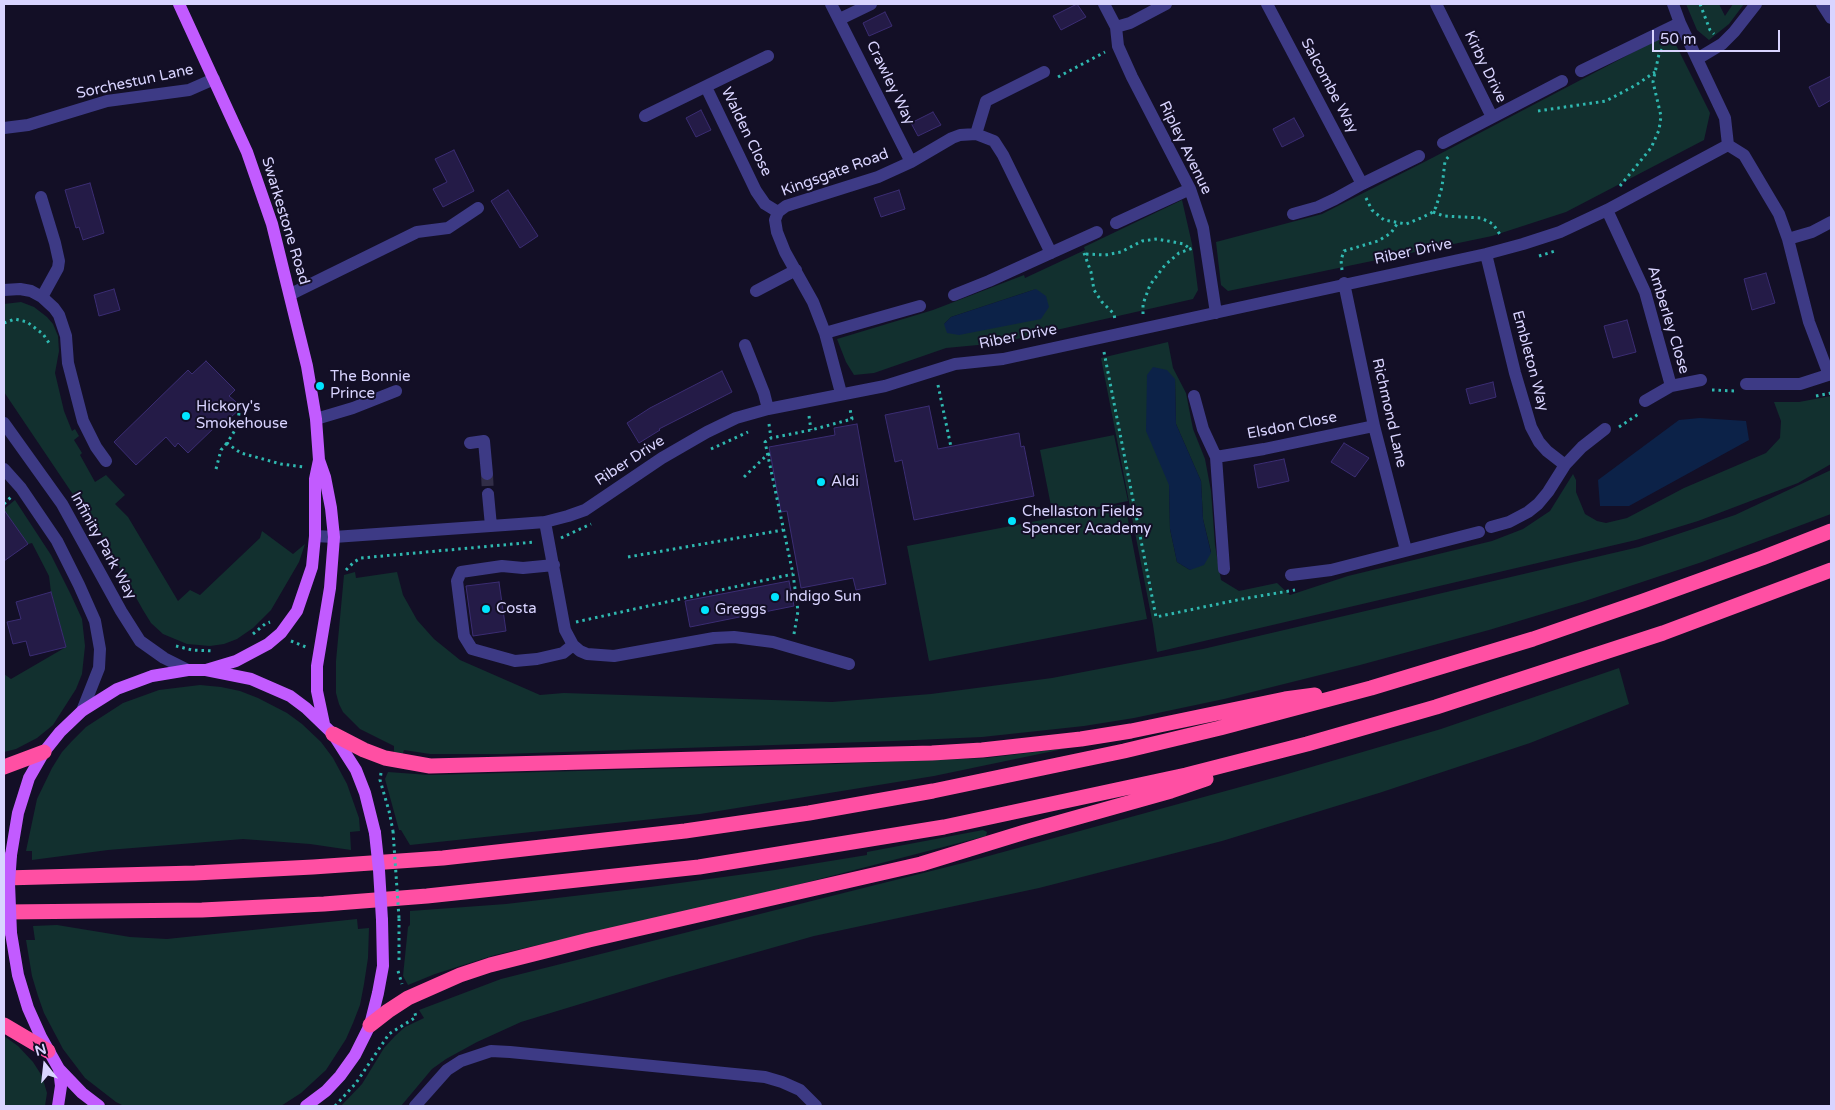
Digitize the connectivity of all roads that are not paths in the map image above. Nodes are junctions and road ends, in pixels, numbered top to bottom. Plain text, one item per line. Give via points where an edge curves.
1 (179, 4) edge
2 (832, 4) edge
3 (1104, 4) edge
4 (1166, 4) edge
5 (1267, 4) edge
6 (1436, 4) edge
7 (1673, 4) edge
8 (1756, 4) edge
9 (1822, 4) edge
10 (867, 6) edge
11 (1831, 18) edge
12 (840, 19) junction
13 (1116, 26) junction
14 (1682, 28) junction
15 (768, 56) dead end
16 (1697, 59) junction
17 (1581, 71) dead end
18 (1044, 72) dead end
19 (214, 79) junction
20 (1562, 81) dead end
21 (706, 87) junction
22 (646, 116) dead end
23 (1492, 117) junction
24 (4, 128) edge
25 (976, 134) junction
26 (1444, 143) dead end
27 (1728, 145) junction
28 (1419, 156) dead end
29 (910, 162) junction
30 (1360, 185) junction
31 (1190, 189) junction
32 (41, 197) dead end
33 (478, 208) dead end
34 (1607, 210) junction
35 (778, 212) junction
36 (1293, 214) dead end
37 (1116, 222) dead end
38 (1831, 222) edge
39 (1097, 232) dead end
40 (1788, 239) junction
41 (1051, 252) junction
42 (1486, 254) junction
43 (796, 270) junction
44 (1344, 284) junction
45 (4, 290) edge
46 (756, 291) dead end
47 (291, 294) junction
48 (954, 295) dead end
49 (42, 298) junction
50 (920, 306) dead end
51 (1216, 312) junction
52 (825, 333) junction
53 (745, 345) dead end
54 (1830, 374) edge
55 (1701, 380) dead end
56 (1746, 384) dead end
57 (1672, 386) junction
58 (396, 391) dead end
59 (841, 394) junction
60 (1194, 396) dead end
61 (1645, 401) dead end
62 (768, 409) junction
63 (316, 419) junction
64 (4, 423) edge
65 (1374, 426) junction
66 (1605, 429) dead end
67 (470, 443) dead end
68 (1216, 457) junction
69 (319, 460) junction
70 (106, 461) dead end
71 (1565, 465) junction
72 (4, 469) edge
73 (487, 474) tunnel mouth
74 (488, 494) tunnel mouth
75 (545, 522) junction
76 (491, 526) junction
77 (1491, 527) dead end
78 (1831, 531) edge
79 (1479, 532) dead end
80 (315, 536) junction
81 (334, 537) junction
82 (1406, 550) junction
83 (554, 566) junction
84 (1224, 569) dead end
85 (1831, 570) edge
86 (1291, 575) dead end
87 (573, 645) junction
88 (849, 664) dead end
89 (188, 670) junction
90 (206, 670) junction
91 (1371, 688) junction
92 (82, 711) junction
93 (328, 729) junction
94 (1307, 744) junction
95 (44, 752) junction
96 (4, 767) edge
97 (4, 878) edge
98 (4, 912) edge
99 (4, 1025) edge
100 (370, 1026) junction
101 (48, 1051) junction
102 (59, 1069) junction
103 (58, 1106) edge
104 (98, 1106) edge
105 (306, 1106) edge
106 (415, 1106) edge
107 (816, 1106) edge

1 - 19 main road, Swarkestone Road
2 - 12 street, Crawley Way
3 - 13 street, Ripley Avenue
4 - 13 street via 1130,23
5 - 30 street, Salcombe Way
6 - 23 street, Kirby Drive
7 - 14 street
8 - 16 street via 1722,44
9 - 11 street
10 - 12 street
12 - 29 street, Crawley Way
13 - 31 street, Ripley Avenue via 1118,46 1132,77
14 - 16 street
14 - 17 street
15 - 21 street, Walden Close
16 - 27 street via 1724,118
18 - 25 street via 986,101
19 - 24 street, Sorchestun Lane via 189,90 107,101 28,125
19 - 47 main road, Swarkestone Road via 256,175
20 - 23 street, Kirby Drive
21 - 22 street, Walden Close
21 - 35 street, Walden Close via 756,192 765,204
23 - 26 street, Kirby Drive
25 - 29 street, Kingsgate Road via 952,138
25 - 41 street via 994,141
27 - 34 street, Riber Drive
27 - 40 street via 1744,155 1779,214
28 - 30 street
29 - 35 street, Kingsgate Road via 878,177 786,206
30 - 36 street via 1318,207
31 - 37 street
31 - 51 street, Ripley Avenue via 1204,228
32 - 49 street via 59,260
33 - 47 street via 448,228 417,232
34 - 42 street, Riber Drive via 1560,232
34 - 57 street, Amberley Close via 1645,292
35 - 43 street, Kingsgate Road via 775,220 777,232
38 - 40 street
39 - 41 street
40 - 54 street via 1809,322
41 - 48 street
42 - 44 street, Riber Drive
42 - 71 street, Embleton Way via 1531,427 1547,451
43 - 46 street
43 - 52 street, Kingsgate Road
44 - 51 street, Riber Drive
44 - 65 street, Richmond Lane
45 - 49 street via 31,291
47 - 63 main road, Swarkestone Road
49 - 70 street via 54,308 64,325 68,363 83,421
50 - 52 street
51 - 59 street, Riber Drive via 1003,359 955,364 885,386
52 - 59 street, Kingsgate Road
53 - 62 street
54 - 56 street via 1800,384
55 - 57 street, Amberley Close
57 - 61 street, Amberley Close
58 - 63 street
59 - 62 street, Riber Drive
60 - 68 street via 1203,429
62 - 75 street, Riber Drive via 736,418 707,432 585,510
63 - 69 main road, Swarkestone Road
64 - 89 street, Infinity Park Way via 62,504 140,641
65 - 68 street, Elsdon Close
65 - 82 street, Richmond Lane
66 - 71 street
67 - 73 street via 484,441
68 - 84 street
69 - 80 main road, Swarkestone Road via 315,479
69 - 81 main road, Swarkestone Road via 325,477
71 - 77 street via 1538,504 1509,522
72 - 92 street via 57,542 95,621 100,649 99,668
74 - 76 street
75 - 76 street, Riber Drive
75 - 83 street
76 - 81 street, Riber Drive
78 - 91 highway via 1533,639
79 - 82 street
80 - 81 street, Riber Drive
80 - 90 main road, Swarkestone Road via 312,567 302,600 281,634 251,654
81 - 93 main road, Swarkestone Road via 330,588 319,647 317,691
82 - 86 street via 1331,570
83 - 87 street via 565,630
83 - 87 street via 502,566 461,572 457,582 464,636 472,648 515,661 563,653
85 - 94 highway via 1663,633 1436,707
87 - 88 street via 596,656 614,656 734,636 766,640
89 - 90 main road
89 - 92 main road via 136,681
90 - 93 main road via 270,686 290,696
91 - 93 highway via 1285,699 1106,735 982,750 912,753 430,766 385,758
91 - 97 highway via 1220,728 933,791 685,831 390,862 205,873
92 - 95 main road
93 - 100 main road, bridge via 356,770 375,833 383,966
94 - 98 highway via 1186,775 944,827 699,867 324,904 202,910
94 - 100 highway via 1171,791 920,864 490,965 408,998
95 - 96 highway
95 - 101 main road, bridge via 23,795 13,835 9,883 11,933 18,975 28,1008
99 - 101 highway
100 - 105 main road via 340,1076
101 - 102 main road
102 - 103 main road
102 - 104 main road
106 - 107 street via 447,1070 460,1061 491,1051 765,1077 800,1090

